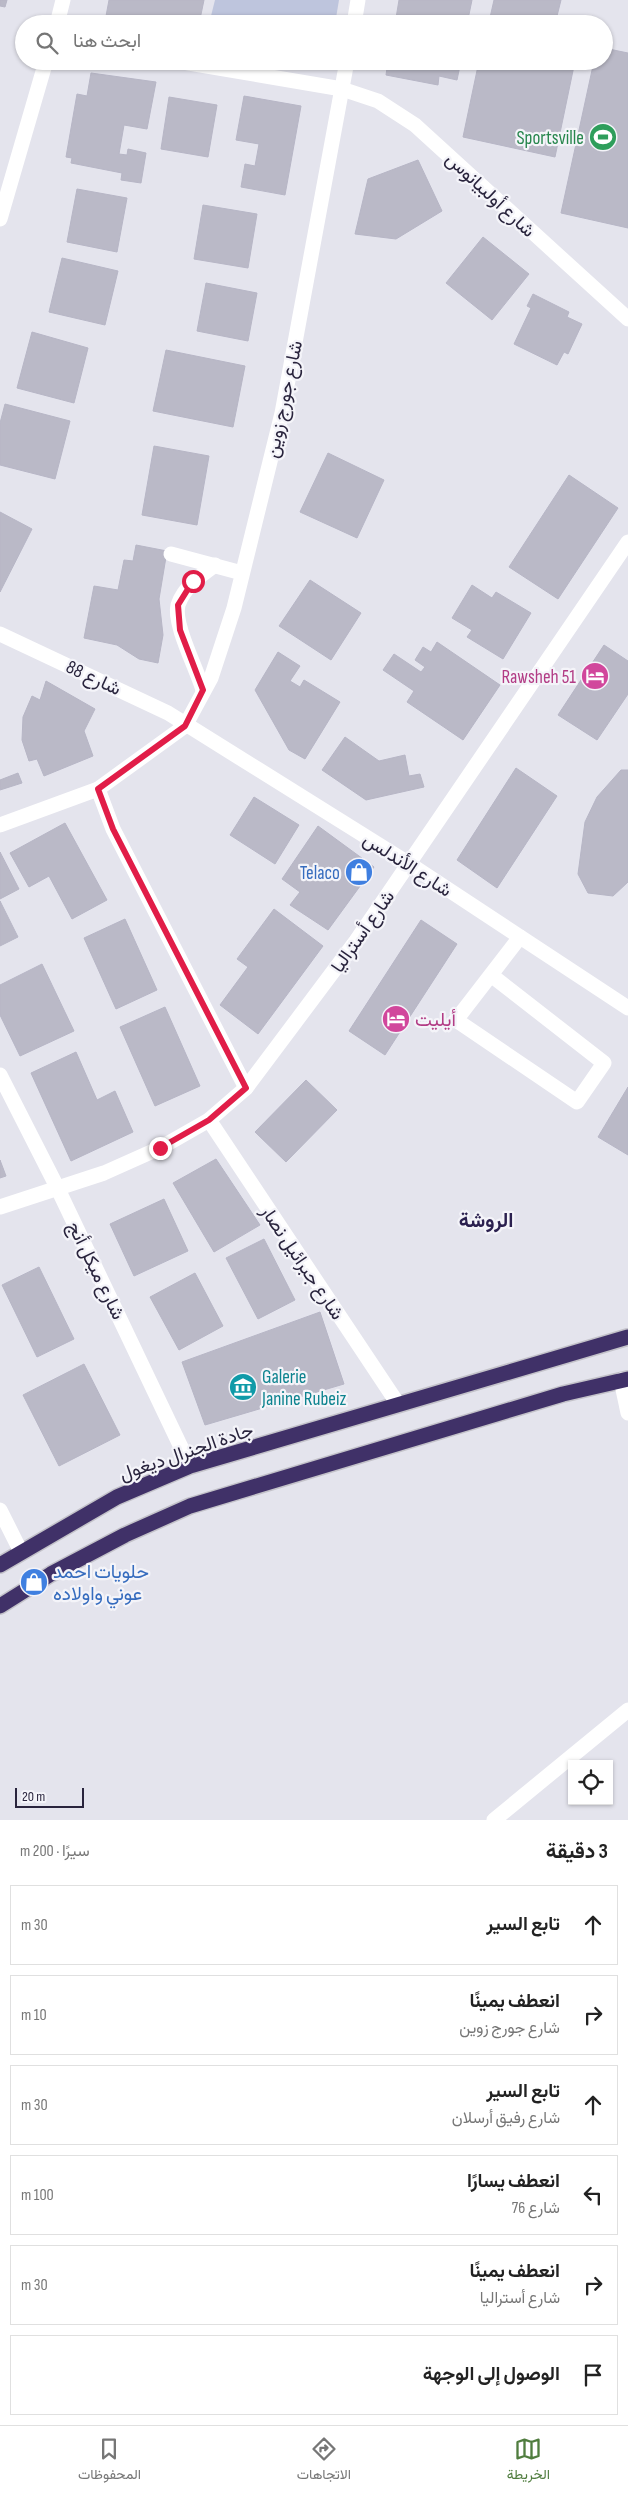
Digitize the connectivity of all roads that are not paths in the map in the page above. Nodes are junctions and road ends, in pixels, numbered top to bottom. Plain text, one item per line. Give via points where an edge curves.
1 (63, 0) edge
2 (358, 0) edge
3 (59, 15) edge
4 (356, 15) edge
5 (43, 70) edge
6 (230, 70) edge
7 (345, 70) edge
8 (342, 89) junction
9 (0, 219) edge
10 (628, 319) edge
11 (628, 542) edge
12 (171, 554) dead end
13 (215, 565) junction
14 (242, 573) junction
15 (0, 634) edge
16 (203, 690) junction
17 (185, 726) junction
18 (98, 789) junction
19 (0, 825) edge
20 (408, 863) junction
21 (520, 937) junction
22 (491, 975) junction
23 (628, 1008) edge
24 (0, 1075) edge
25 (246, 1088) junction
26 (209, 1120) junction
27 (57, 1187) junction
28 (0, 1207) edge
29 (628, 1337) edge
30 (625, 1380) edge
31 (398, 1404) junction
32 (628, 1413) edge
33 (190, 1466) junction
34 (0, 1510) edge
35 (21, 1552) junction
36 (0, 1565) edge
37 (0, 1606) edge
38 (628, 1710) edge
39 (494, 1820) edge

1 - 3 street
2 - 4 street
5 - 9 street
6 - 8 street, شارع أولبيانوس
7 - 8 street, شارع جورج زوين
8 - 10 street, شارع أولبيانوس via 378,101 415,125
8 - 14 street, شارع جورج زوين via 282,413
11 - 20 street, شارع أستراليا
12 - 13 street
13 - 14 street
13 - 16 street via 193,581 178,605 180,630
14 - 16 street, شارع جورج زوين via 223,646
15 - 17 street, شارع 88 via 152,705
16 - 17 street, شارع جورج زوين
17 - 18 street
17 - 20 street, شارع الأندلس
18 - 19 street
18 - 25 street via 113,829
20 - 21 street, شارع الأندلس
20 - 25 street, شارع أستراليا via 356,941
21 - 22 street
21 - 23 street, شارع الأندلس
22 - 22 street via 456,1020 577,1102 604,1063
24 - 27 street, شارع ميكل أنج
25 - 26 street, شارع أستراليا
26 - 27 street, شارع أستراليا via 126,1165
26 - 31 street, شارع جبرائيل نصار
27 - 28 street, شارع أستراليا
27 - 33 street, شارع ميكل أنج
29 - 31 highway, جادة الجنرال ديغول
30 - 32 street
30 - 37 highway via 563,1394 190,1506 125,1535 51,1574
31 - 33 highway, جادة الجنرال ديغول
33 - 35 highway, جادة الجنرال ديغول via 116,1497
34 - 35 street
35 - 36 highway, جادة الجنرال ديغول
38 - 39 street

